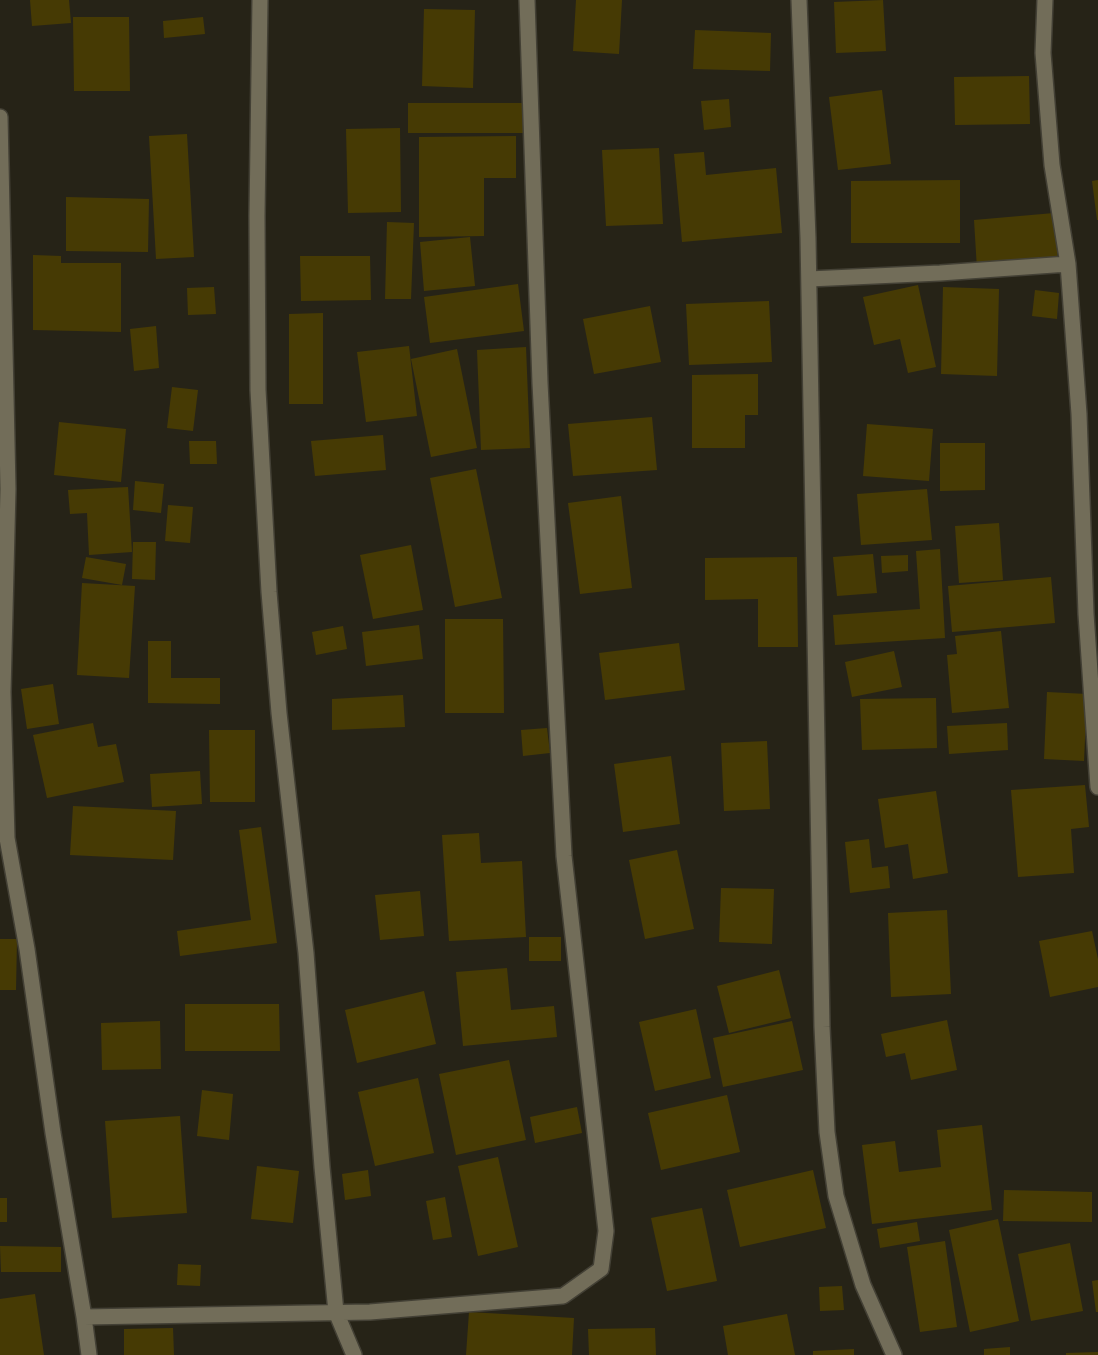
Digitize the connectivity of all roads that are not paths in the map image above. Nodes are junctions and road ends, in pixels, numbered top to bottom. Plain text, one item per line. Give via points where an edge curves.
1 (260, 0) edge
2 (527, 0) edge
3 (799, 0) edge
4 (1045, 0) edge
5 (0, 117) edge
6 (1068, 264) junction
7 (809, 279) junction
8 (1098, 787) edge
9 (336, 1312) junction
10 (84, 1317) junction
11 (88, 1355) edge
12 (354, 1355) edge
13 (894, 1355) edge

1 - 9 street via 258,390 268,580 306,953
2 - 9 street via 540,383 564,856 606,1232 601,1269 563,1296
3 - 7 street
4 - 6 street via 1043,53 1052,165
5 - 10 street via 8,489 3,692 7,838
6 - 7 street
6 - 8 street
7 - 13 street via 827,1132 836,1196 863,1285
9 - 10 street
9 - 12 street
10 - 11 street

